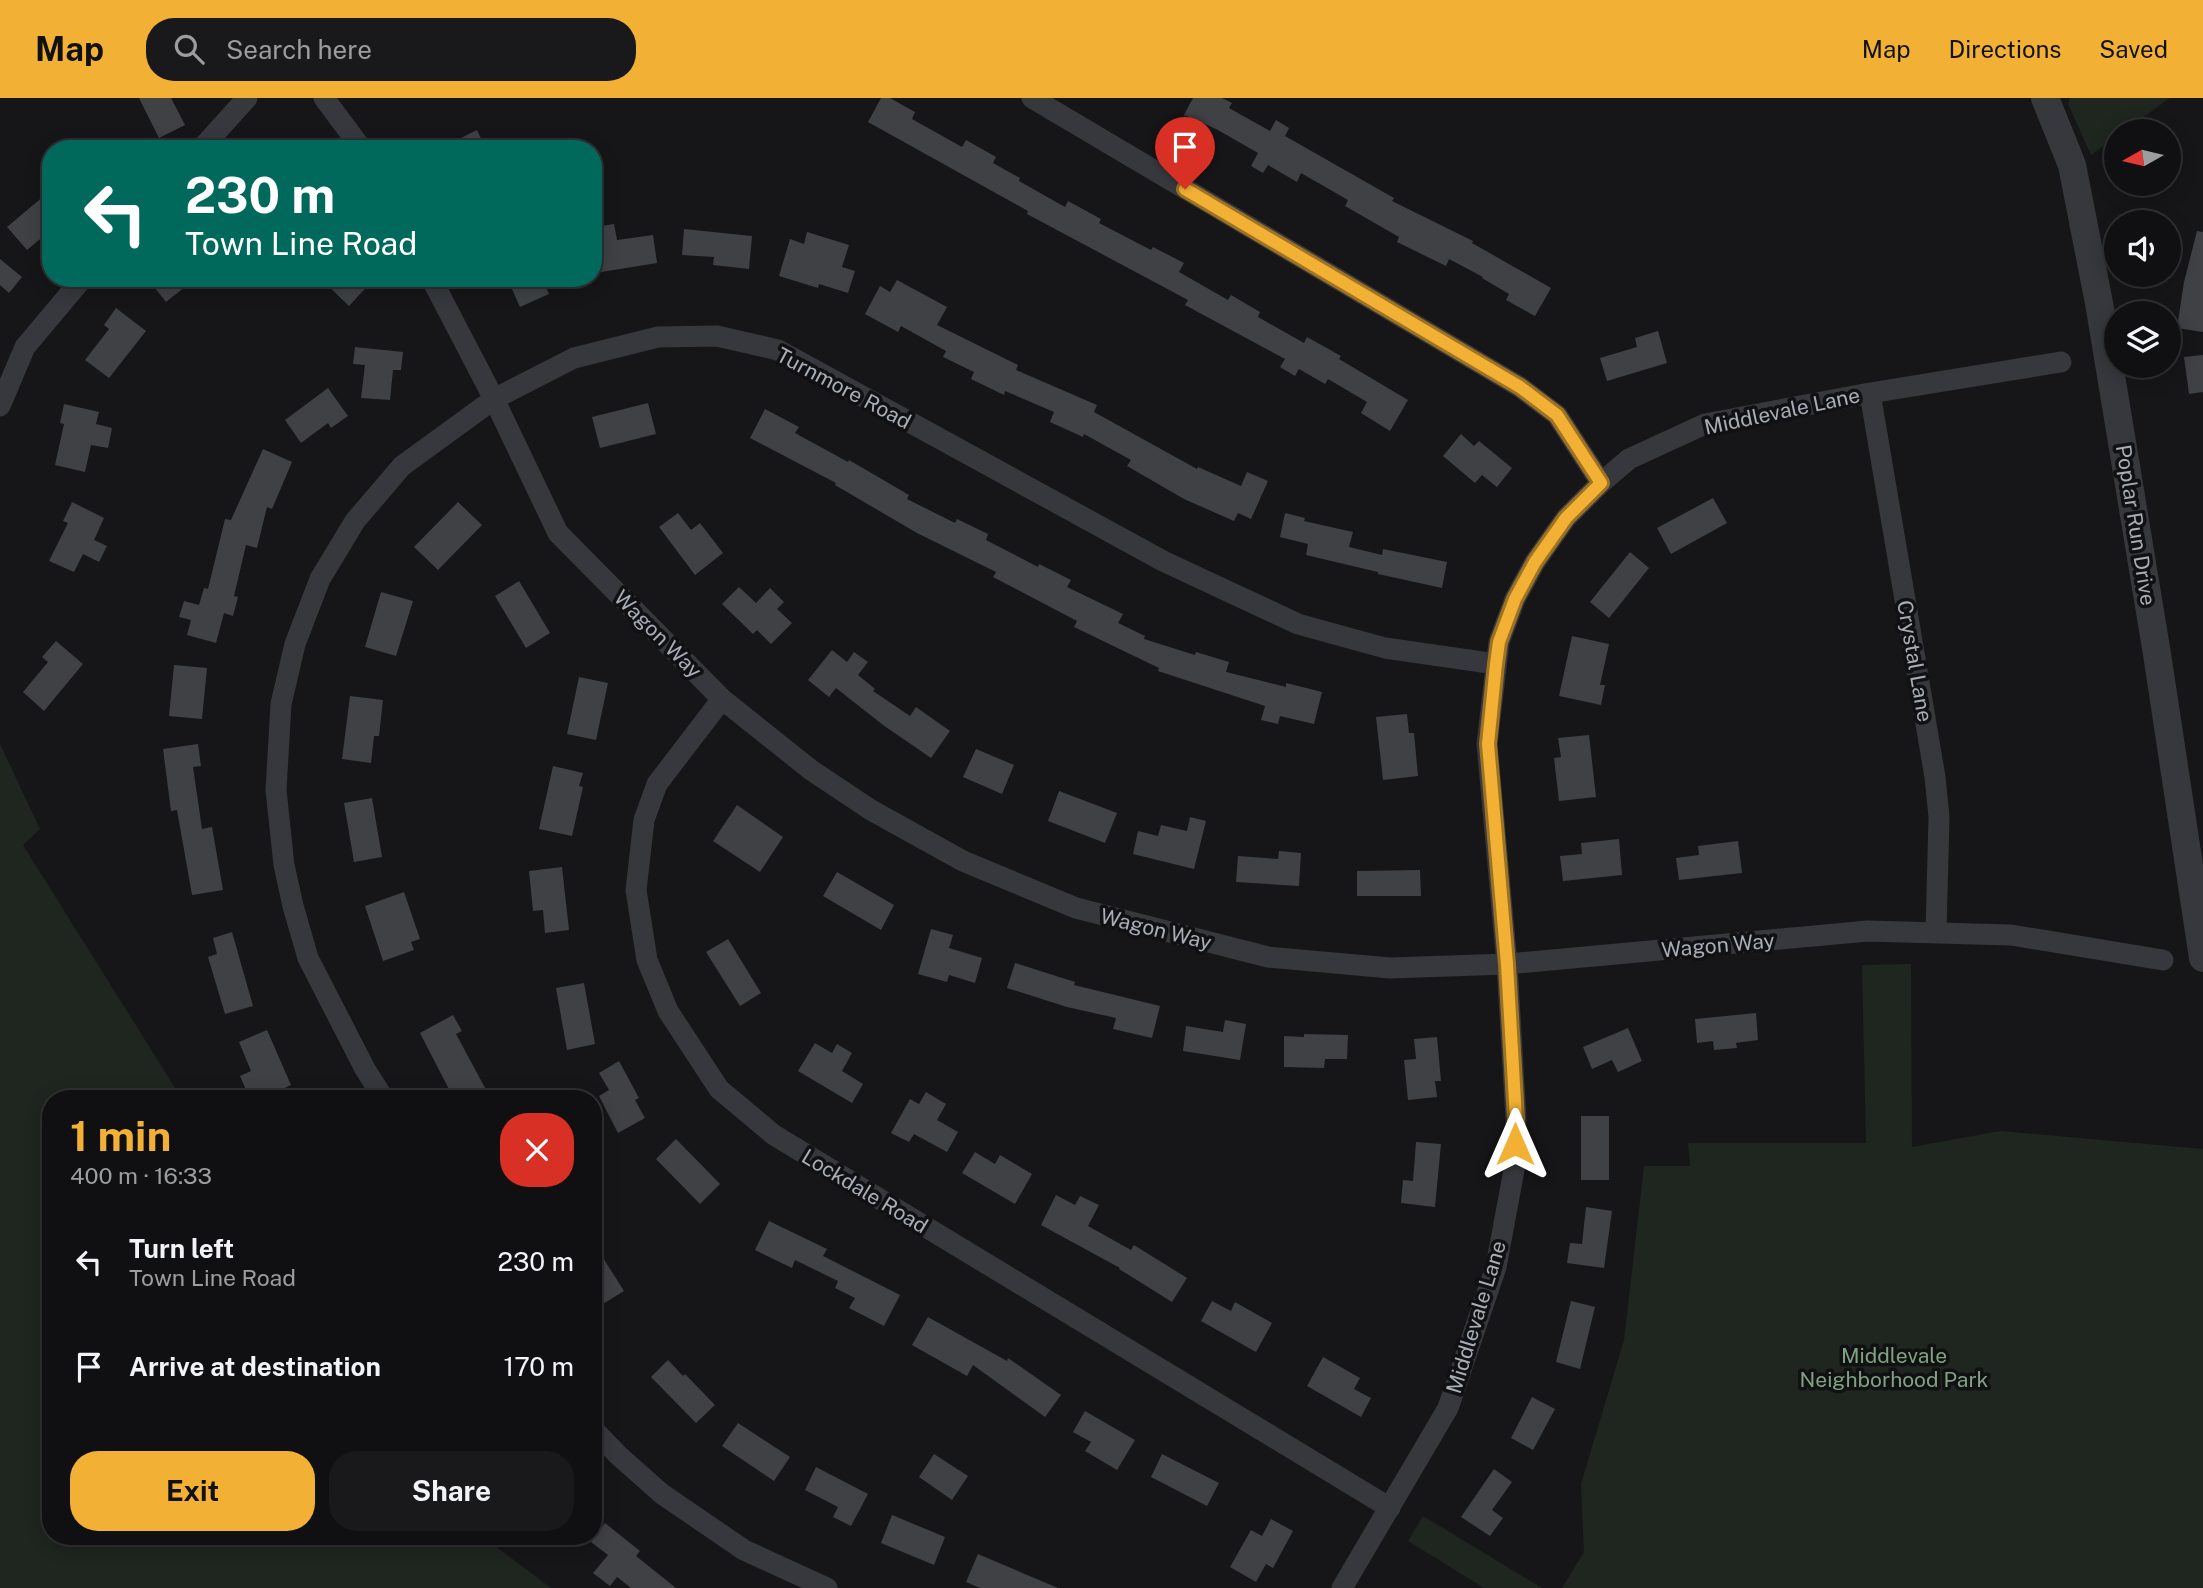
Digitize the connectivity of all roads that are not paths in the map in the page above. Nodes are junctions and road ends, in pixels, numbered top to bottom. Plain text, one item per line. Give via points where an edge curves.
1 (247, 98) edge
2 (324, 98) edge
3 (1032, 98) edge
4 (2045, 98) edge
5 (209, 140) edge
6 (355, 140) edge
7 (75, 287) edge
8 (436, 287) edge
9 (2061, 362) dead end
10 (1870, 393) junction
11 (494, 399) junction
12 (0, 406) edge
13 (1601, 483) junction
14 (1496, 664) junction
15 (722, 699) junction
16 (1936, 932) junction
17 (2203, 958) edge
18 (2163, 960) dead end
19 (1507, 964) junction
20 (378, 1090) edge
21 (602, 1438) edge
22 (1390, 1508) junction
23 (827, 1588) edge
24 (1342, 1588) edge

1 - 5 street
2 - 6 street
3 - 13 street via 1520,387 1557,415
4 - 17 street, Poplar Run Drive via 2072,165 2097,291
7 - 12 street via 25,347
8 - 11 street, Wagon Way
9 - 10 street, Middlevale Lane
10 - 13 street, Middlevale Lane via 1705,424 1629,459
10 - 16 street, Crystal Lane via 1935,777 1939,817
11 - 14 street, Turnmore Road via 574,358 658,337 717,336 778,350 1163,561 1298,624 1384,648
11 - 15 street, Wagon Way via 558,533
11 - 20 street, Turnmore Road via 402,466 355,521 320,579 295,644 281,704 276,790 293,906 309,958
13 - 14 street, Middlevale Lane via 1566,518 1535,562 1515,599
14 - 19 street, Middlevale Lane via 1488,744
15 - 19 street, Wagon Way via 811,770 871,810 963,861 1076,908 1268,957 1390,968
15 - 22 street, Lockdale Road via 657,784 644,820 636,890 647,960 668,1011 719,1089 774,1135
16 - 18 street, Wagon Way via 2011,935
16 - 19 street, Wagon Way via 1868,931
19 - 22 street, Middlevale Lane via 1516,1119 1514,1170 1496,1266 1448,1408
21 - 23 street via 662,1494 744,1550
22 - 24 street, Middlevale Lane

